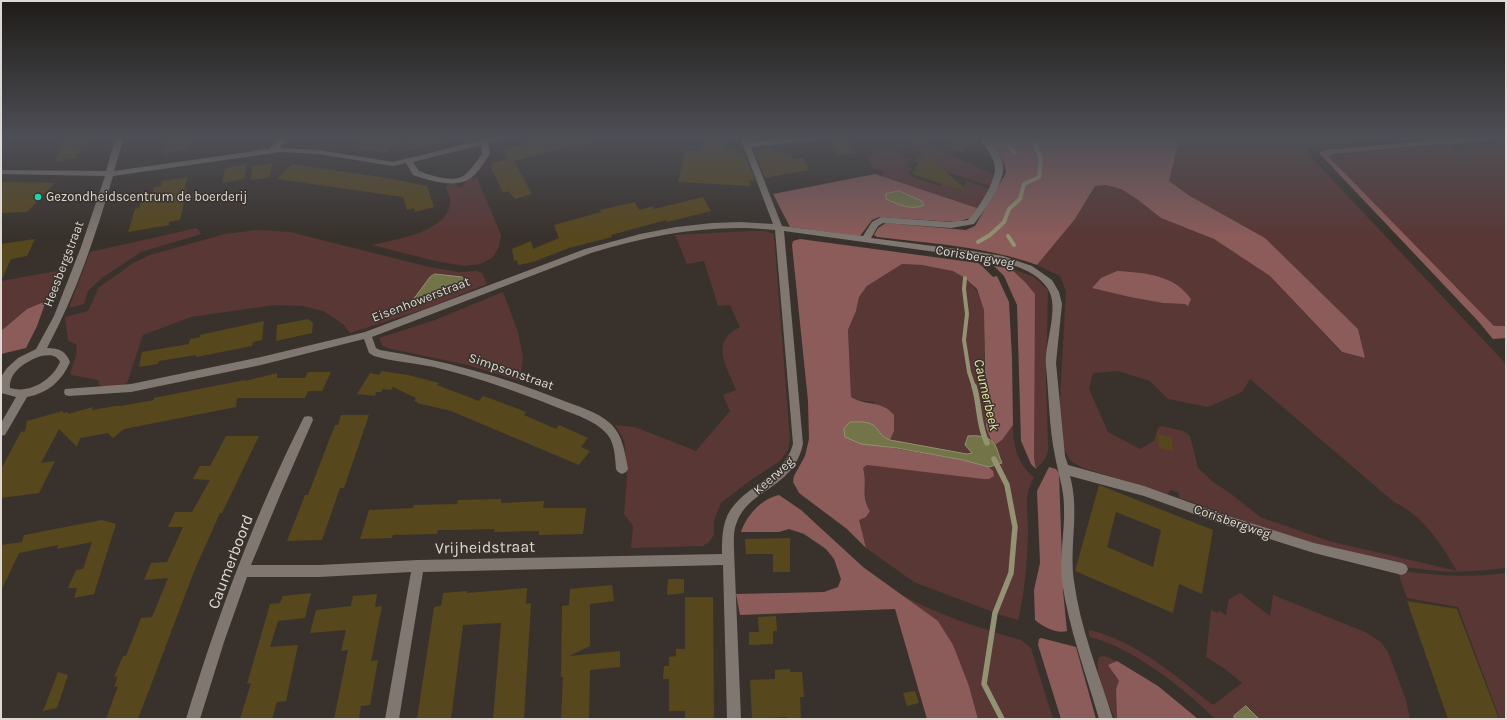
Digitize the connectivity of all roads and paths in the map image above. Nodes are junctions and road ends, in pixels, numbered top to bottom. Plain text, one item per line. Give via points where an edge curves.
1 (111, 171) edge
2 (133, 171) edge
3 (414, 171) edge
4 (472, 171) edge
5 (757, 171) edge
6 (999, 171) edge
7 (1, 172) edge
8 (110, 174) junction
9 (779, 228) junction
10 (865, 240) junction
11 (367, 335) junction
12 (40, 352) junction
13 (3, 375) edge
14 (69, 392) dead end
15 (24, 393) junction
16 (308, 420) dead end
17 (1, 432) edge
18 (1064, 468) junction
19 (622, 469) dead end
20 (729, 559) junction
21 (418, 566) junction
22 (1402, 569) dead end
23 (242, 571) junction
24 (193, 719) edge
25 (392, 719) edge
26 (734, 719) edge
27 (1106, 719) edge

1 - 8 street, Heesbergstraat
2 - 8 street
3 - 4 street via 450,180 460,180
5 - 9 street, Keerweg
6 - 10 street via 996,182 971,222 951,225 881,220 875,224
7 - 8 street
8 - 12 street, Heesbergstraat via 60,313
9 - 10 street, Corisbergweg
9 - 11 street, Eisenhowerstraat via 730,225 703,227 674,230 617,242 556,262
9 - 20 street, Keerweg via 798,454 791,465 744,502 735,513 729,532
10 - 18 street, Corisbergweg via 1007,260 1029,268 1052,286 1057,304 1051,363 1060,456
11 - 14 street, Eisenhowerstraat via 261,361 131,388
11 - 19 street, Simpsonstraat via 372,350 378,353 447,365 490,377 592,417 609,427 614,434
12 - 13 street via 19,361
12 - 15 street via 60,354 64,357 64,369 43,387
13 - 15 street via 6,390
15 - 17 street
16 - 23 street, Caumerboord
18 - 22 street, Corisbergweg via 1144,491 1314,548
18 - 27 street, Corisbergweg via 1070,507 1068,581 1076,621
20 - 21 street, Vrijheidstraat
20 - 26 street, Keerweg
21 - 23 street, Vrijheidstraat via 319,571
21 - 25 street
23 - 24 street, Caumerboord

